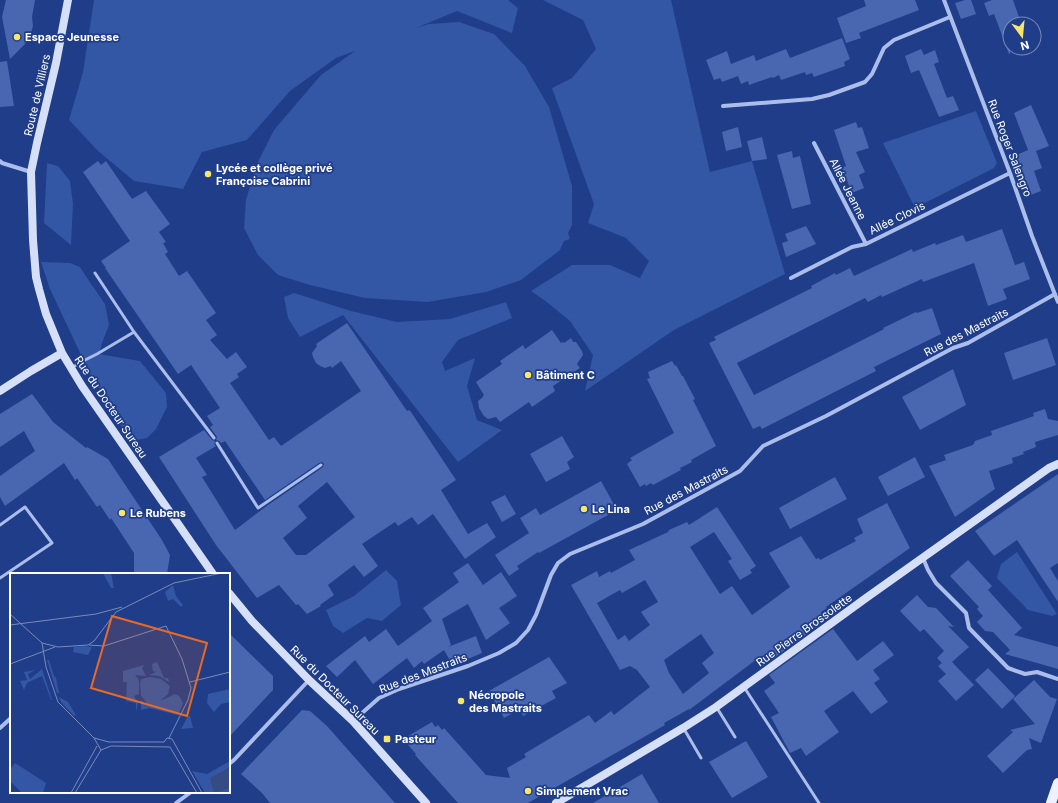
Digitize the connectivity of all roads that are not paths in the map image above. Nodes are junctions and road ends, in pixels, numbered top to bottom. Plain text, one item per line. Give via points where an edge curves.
1 (68, 0) edge
2 (944, 0) edge
3 (950, 17) junction
4 (723, 106) dead end
5 (814, 143) dead end
6 (0, 161) edge
7 (32, 172) junction
8 (1010, 173) junction
9 (866, 244) junction
10 (95, 273) dead end
11 (791, 278) dead end
12 (1055, 294) junction
13 (1058, 302) edge
14 (134, 332) junction
15 (62, 353) junction
16 (71, 368) junction
17 (0, 391) edge
18 (214, 438) dead end
19 (217, 442) dead end
20 (1058, 464) edge
21 (321, 465) dead end
22 (0, 525) edge
23 (922, 558) junction
24 (210, 573) edge
25 (0, 578) edge
26 (230, 594) edge
27 (1058, 679) edge
28 (309, 680) junction
29 (744, 687) junction
30 (716, 707) junction
31 (10, 719) edge
32 (353, 721) junction
33 (0, 728) edge
34 (683, 728) junction
35 (735, 737) dead end
36 (701, 758) dead end
37 (230, 763) edge
38 (1058, 783) edge
39 (190, 793) edge
40 (176, 803) edge
41 (426, 803) edge
42 (556, 803) edge
43 (819, 803) edge
44 (1051, 803) edge

1 - 7 street, Route de Villiers
2 - 3 street, Rue Roger Salengro
3 - 4 street via 894,40 884,48 872,74 865,82 812,99
3 - 8 street, Rue Roger Salengro
5 - 9 street, Allée Jeanne
6 - 7 street
7 - 15 street, Rue du Docteur Sureau via 36,277 46,314
8 - 9 street, Allée Clovis
8 - 12 street, Rue Roger Salengro
9 - 11 street, Allée Clovis via 852,247
10 - 14 lane
12 - 13 street, Rue Roger Salengro
12 - 32 street, Rue des Mastraits via 968,344 953,348 826,416 763,446 740,471 650,520 570,554 558,563 536,615 528,630 516,643 468,666 379,698
14 - 16 lane
14 - 18 lane
15 - 16 street, Rue du Docteur Sureau
15 - 17 street
16 - 24 street, Rue du Docteur Sureau
19 - 21 lane via 258,508
20 - 23 street, Rue Pierre Brossolette
22 - 25 lane via 25,506 52,543
23 - 27 street via 936,583 966,613 969,628 1008,668 1025,674 1037,672
23 - 29 street, Rue Pierre Brossolette
26 - 28 street, Rue du Docteur Sureau
28 - 32 street, Rue du Docteur Sureau
28 - 37 street
29 - 30 street, Rue Pierre Brossolette
29 - 43 lane
30 - 34 street, Rue Pierre Brossolette
30 - 35 lane
31 - 33 street
32 - 41 street, Rue du Docteur Sureau
34 - 36 lane
34 - 42 street, Rue Pierre Brossolette
38 - 44 main road
39 - 40 street

